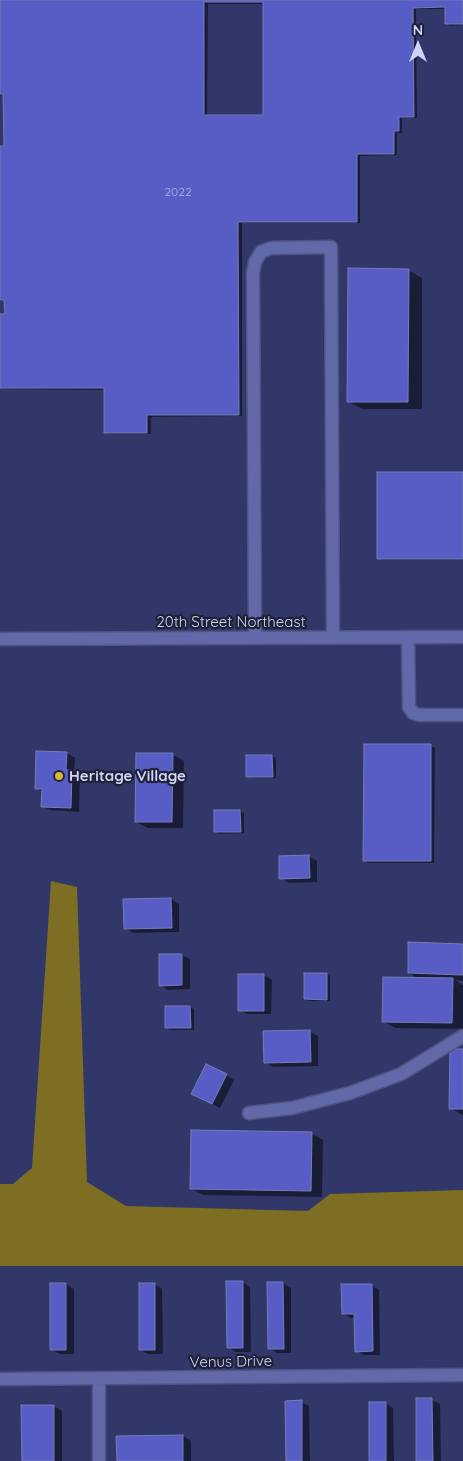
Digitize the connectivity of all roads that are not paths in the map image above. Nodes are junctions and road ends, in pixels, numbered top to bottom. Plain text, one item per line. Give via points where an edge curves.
1 (408, 637) junction
2 (463, 637) edge
3 (255, 638) junction
4 (332, 638) junction
5 (0, 639) edge
6 (463, 715) edge
7 (463, 1036) edge
8 (249, 1113) dead end
9 (463, 1375) edge
10 (0, 1379) edge
11 (98, 1379) junction
12 (99, 1461) edge

1 - 2 street, 20th Street Northeast
1 - 4 street, 20th Street Northeast
1 - 6 street via 409,707 412,713
3 - 4 street, 20th Street Northeast
3 - 4 street via 255,262 261,252 271,248 331,247
3 - 5 street, 20th Street Northeast
7 - 8 street via 401,1074 350,1093 292,1108
9 - 11 street, Venus Drive
10 - 11 street, Venus Drive
11 - 12 street

